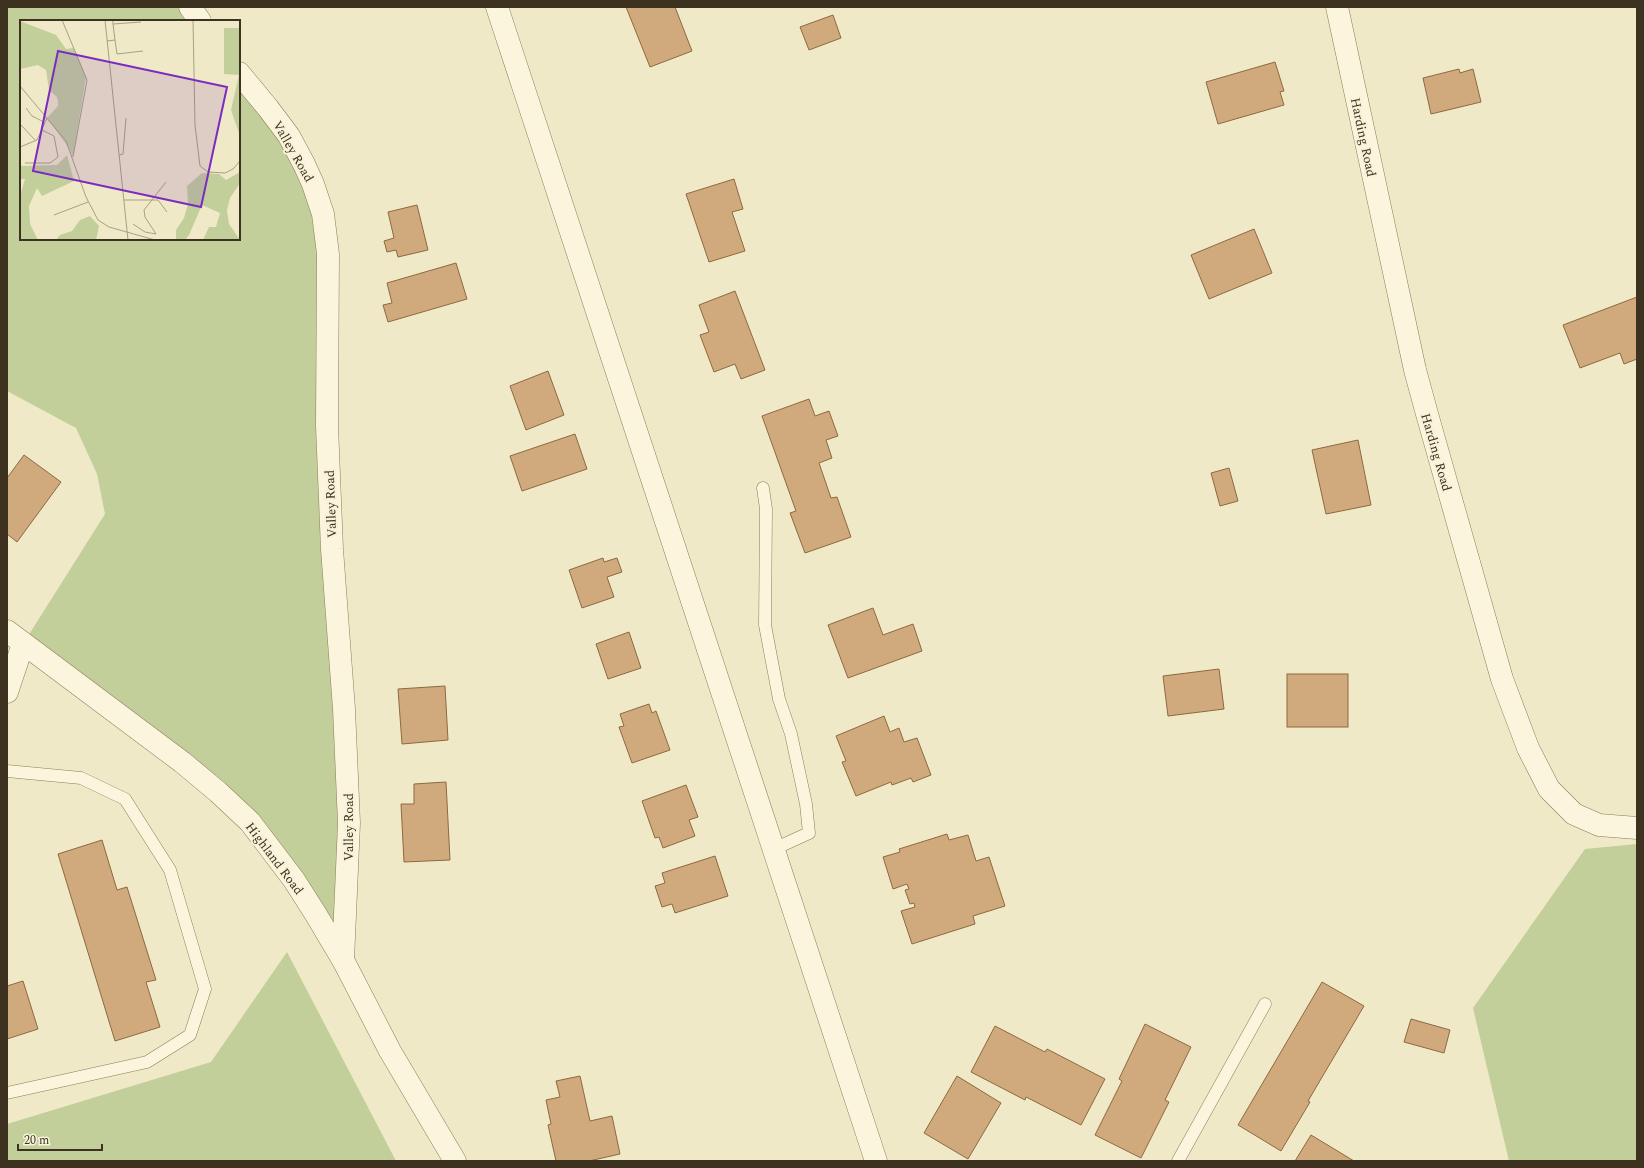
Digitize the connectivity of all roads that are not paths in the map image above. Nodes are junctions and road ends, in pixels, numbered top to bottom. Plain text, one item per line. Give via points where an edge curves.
1 (190, 7) edge
2 (497, 7) edge
3 (1336, 7) edge
4 (199, 20) edge
5 (240, 74) edge
6 (763, 488) dead end
7 (15, 637) edge
8 (7, 692) edge
9 (7, 771) edge
10 (1637, 828) edge
11 (774, 848) junction
12 (343, 960) junction
13 (1265, 1004) dead end
14 (7, 1093) edge
15 (456, 1161) edge
16 (876, 1161) edge
17 (1178, 1161) edge

1 - 4 street
2 - 11 street
3 - 10 street, Harding Road via 1417,377 1502,679 1528,748 1549,789 1574,814 1599,825
5 - 12 street, Valley Road via 284,130 304,164 322,214 328,254 327,426 332,550 350,823
6 - 11 lane via 766,509 765,625 779,699 791,734 806,804 809,832
7 - 8 street
7 - 12 street, Highland Road via 182,762 250,822 294,880
9 - 14 lane via 81,778 125,799 170,870 205,989 190,1035 147,1062
11 - 16 street
12 - 15 street, Highland Road via 390,1051
13 - 17 lane

